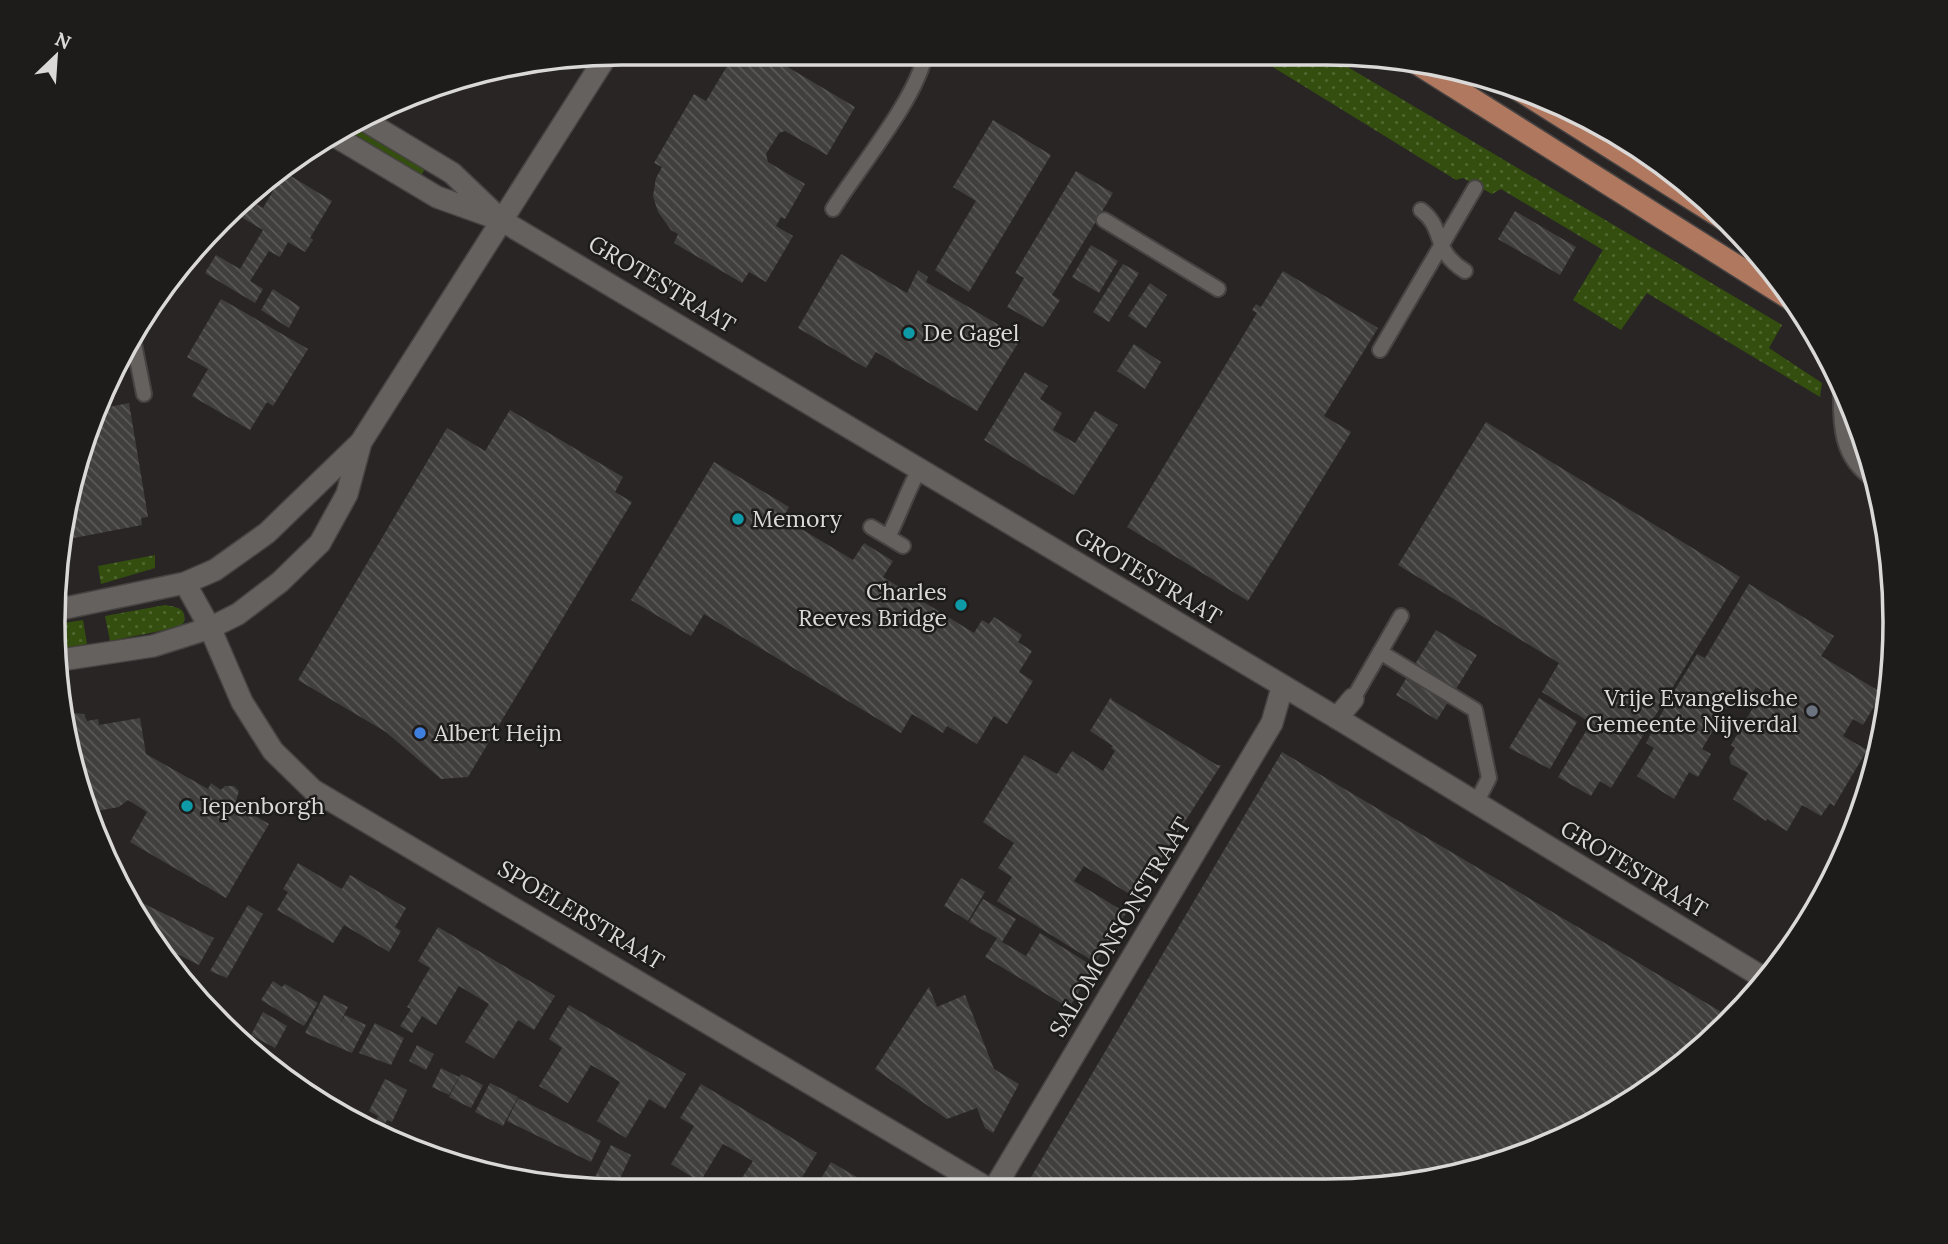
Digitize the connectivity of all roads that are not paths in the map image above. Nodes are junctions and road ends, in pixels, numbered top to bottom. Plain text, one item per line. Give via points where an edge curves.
1 (922, 65) edge
2 (600, 66) edge
3 (1435, 75) edge
4 (1563, 118) edge
5 (371, 124) edge
6 (341, 140) edge
7 (1475, 188) dead end
8 (1677, 190) edge
9 (834, 209) dead end
10 (1421, 210) dead end
11 (501, 220) junction
12 (1104, 220) dead end
13 (1440, 247) junction
14 (1465, 271) dead end
15 (1771, 287) edge
16 (1218, 289) dead end
17 (135, 350) edge
18 (1380, 350) dead end
19 (144, 394) dead end
20 (1841, 410) edge
21 (361, 442) junction
22 (920, 468) junction
23 (1862, 470) edge
24 (871, 527) dead end
25 (888, 537) junction
26 (903, 546) dead end
27 (186, 583) junction
28 (65, 608) edge
29 (1401, 615) dead end
30 (210, 628) junction
31 (1380, 652) junction
32 (66, 659) edge
33 (1282, 688) junction
34 (1353, 699) joint
35 (1337, 718) junction
36 (1476, 803) junction
37 (1757, 974) edge
38 (972, 1179) edge
39 (1000, 1179) edge

1 - 9 lane via 867,162
2 - 11 street
3 - 15 main road
4 - 8 main road
5 - 11 street, GROTESTRAAT via 452,173
6 - 11 street, GROTESTRAAT via 437,197
7 - 13 lane
10 - 13 lane via 1435,226
11 - 21 street
11 - 22 street, GROTESTRAAT
12 - 16 lane
13 - 14 lane
13 - 18 lane
17 - 19 lane
20 - 23 lane via 1842,436
21 - 27 street via 267,533 215,570
21 - 30 street via 346,494 320,542 280,582 238,614
22 - 25 lane
22 - 33 street, GROTESTRAAT
24 - 25 lane
25 - 26 lane
27 - 28 street
27 - 30 street, SPOELERSTRAAT
29 - 31 lane
30 - 32 street via 153,646
30 - 38 street, SPOELERSTRAAT via 242,702 273,751 313,790
31 - 34 lane
31 - 36 lane via 1475,710 1489,778
33 - 35 street, GROTESTRAAT
33 - 39 street, SALOMONSONSTRAAT via 1272,723
34 - 35 street
35 - 36 street, GROTESTRAAT
36 - 37 street, GROTESTRAAT

